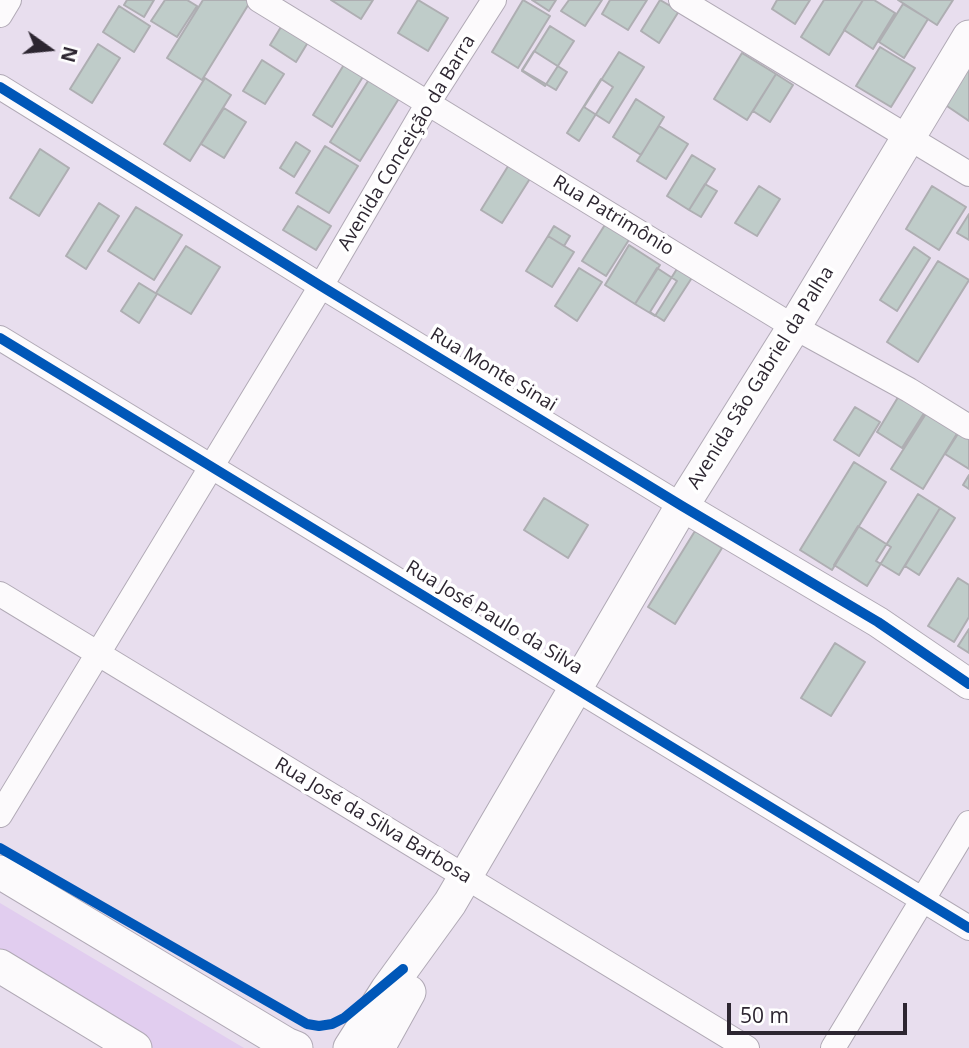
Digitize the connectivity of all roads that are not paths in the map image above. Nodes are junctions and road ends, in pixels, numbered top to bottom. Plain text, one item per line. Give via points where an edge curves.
1 (9, 0) edge
2 (259, 0) edge
3 (494, 0) edge
4 (681, 0) edge
5 (0, 15) edge
6 (969, 37) edge
7 (0, 86) edge
8 (428, 103) junction
9 (910, 137) junction
10 (969, 174) edge
11 (321, 286) junction
12 (794, 327) junction
13 (0, 338) edge
14 (969, 427) edge
15 (211, 467) junction
16 (682, 506) junction
17 (0, 594) edge
18 (97, 654) junction
19 (969, 684) edge
20 (576, 688) junction
21 (0, 815) edge
22 (969, 823) edge
23 (0, 872) edge
24 (458, 890) junction
25 (923, 900) junction
26 (969, 928) edge
27 (0, 966) edge
28 (362, 1044) edge
29 (291, 1046) edge
30 (135, 1048) edge
31 (324, 1048) edge
32 (747, 1048) edge
33 (833, 1048) edge

1 - 5 street
2 - 8 street, Rua Patrimônio
3 - 8 street, Avenida Conceição da Barra
4 - 9 street
6 - 9 main road, Avenida São Gabriel da Palha
7 - 11 street, Rua Monte Sinai
8 - 11 street, Avenida Conceição da Barra
8 - 12 street, Rua Patrimônio
9 - 10 street
9 - 12 main road, Avenida São Gabriel da Palha
11 - 15 street, Avenida Conceição da Barra
11 - 16 street, Rua Monte Sinai
12 - 14 street, Rua Patrimônio
12 - 16 main road, Avenida São Gabriel da Palha
13 - 15 street, Rua José Paulo da Silva
15 - 18 street, Avenida Conceição da Barra
15 - 20 street, Rua José Paulo da Silva
16 - 19 street, Rua Monte Sinai via 878,622
16 - 20 main road, Avenida São Gabriel da Palha
17 - 18 street, Rua José da Silva Barbosa
18 - 21 street, Avenida Conceição da Barra
18 - 24 street, Rua José da Silva Barbosa
20 - 24 main road, Avenida São Gabriel da Palha
20 - 25 street, Rua José Paulo da Silva
22 - 25 street
23 - 29 main road
24 - 28 main road, Avenida São Gabriel da Palha via 404,1003
24 - 32 street, Rua José da Silva Barbosa
25 - 26 street, Rua José Paulo da Silva
25 - 33 street
27 - 30 main road
28 - 31 main road

